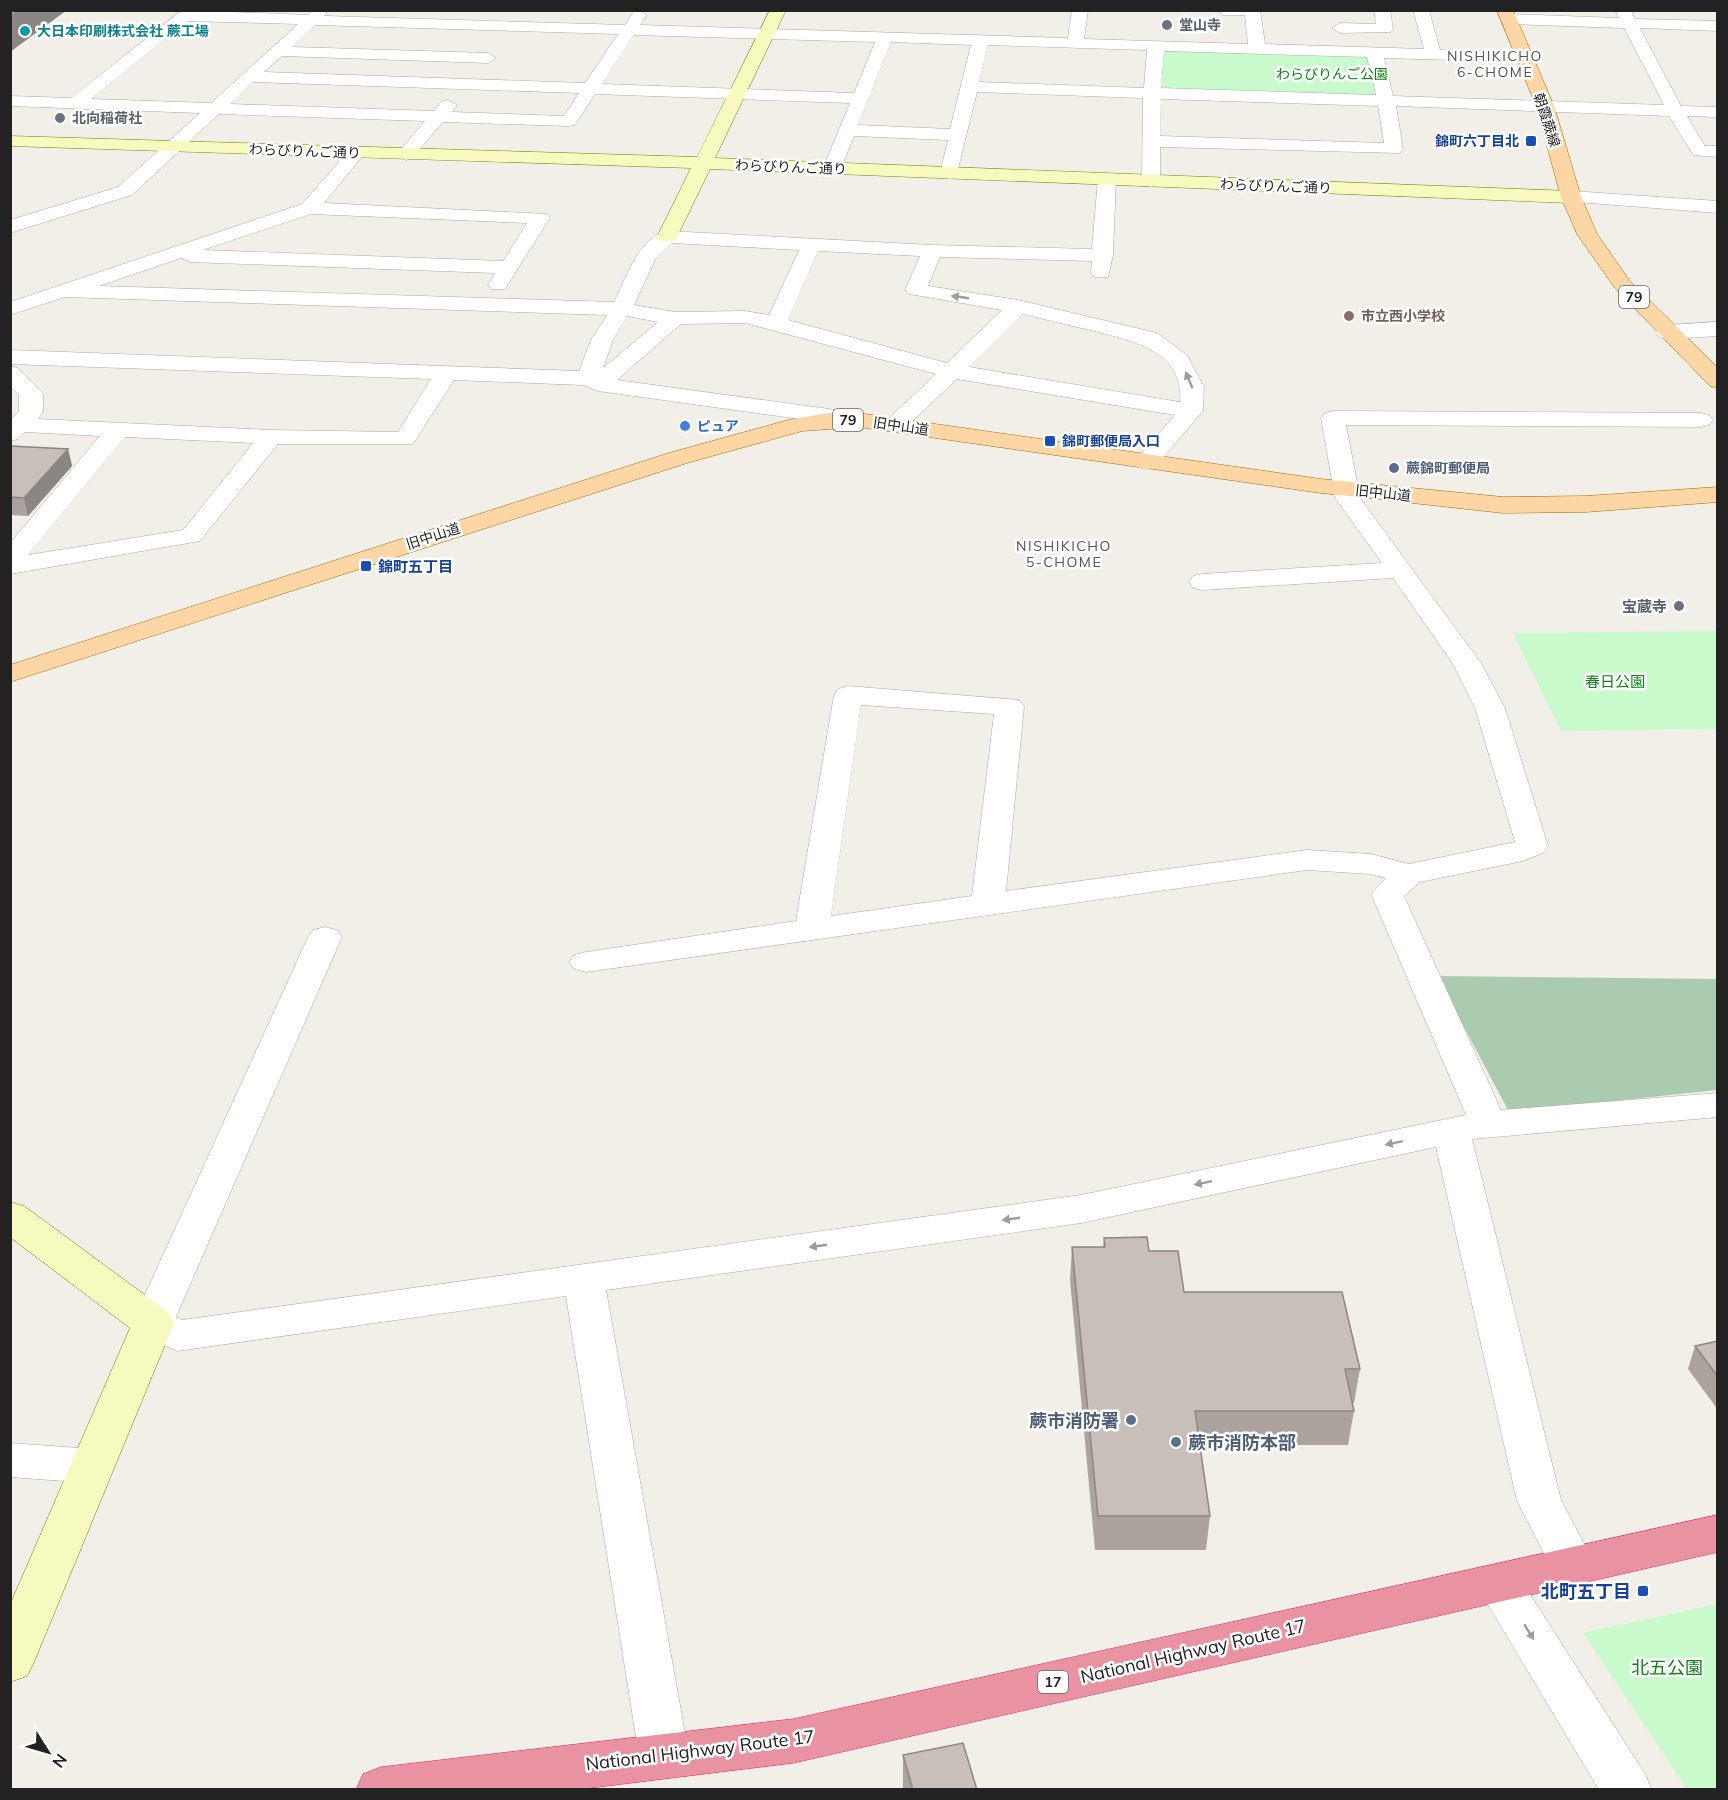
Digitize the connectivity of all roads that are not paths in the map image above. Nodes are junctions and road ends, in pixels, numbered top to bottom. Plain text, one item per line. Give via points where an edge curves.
1 (528, 10) edge
2 (642, 10) edge
3 (778, 10) edge
4 (1080, 10) edge
5 (1223, 10) edge
6 (1382, 10) edge
7 (1421, 10) edge
8 (189, 13) edge
9 (317, 15) edge
10 (1507, 15) edge
11 (1626, 17) edge
12 (1256, 18) edge
13 (516, 25) junction
14 (1718, 26) edge
15 (631, 28) junction
16 (1326, 28) dead end
17 (768, 32) junction
18 (885, 36) junction
19 (981, 39) junction
20 (1075, 42) junction
21 (1156, 44) junction
22 (1257, 48) junction
23 (279, 51) junction
24 (1374, 51) junction
25 (1433, 53) junction
26 (1524, 57) junction
27 (486, 61) junction
28 (507, 65) dead end
29 (579, 67) dead end
30 (603, 68) junction
31 (251, 77) junction
32 (330, 80) junction
33 (466, 85) junction
34 (969, 87) junction
35 (589, 89) junction
36 (1152, 92) junction
37 (739, 94) junction
38 (860, 98) junction
39 (1385, 100) junction
40 (10, 101) edge
41 (75, 103) junction
42 (1545, 106) junction
43 (215, 109) junction
44 (1675, 110) junction
45 (298, 111) junction
46 (1718, 112) edge
47 (438, 116) junction
48 (846, 130) junction
49 (956, 135) junction
50 (10, 141) edge
51 (1151, 141) junction
52 (175, 147) junction
53 (357, 152) junction
54 (1718, 152) edge
55 (406, 154) junction
56 (706, 163) junction
57 (832, 168) junction
58 (949, 173) junction
59 (1107, 179) junction
60 (1150, 181) junction
61 (1570, 197) junction
62 (1718, 207) edge
63 (309, 208) junction
64 (10, 227) edge
65 (668, 237) junction
66 (811, 245) junction
67 (932, 251) junction
68 (168, 255) junction
69 (509, 267) junction
70 (996, 277) junction
71 (65, 291) junction
72 (486, 304) junction
73 (1018, 306) junction
74 (10, 309) edge
75 (621, 309) junction
76 (675, 318) junction
77 (776, 323) junction
78 (1718, 329) edge
79 (1667, 332) junction
80 (10, 357) edge
81 (448, 371) junction
82 (952, 371) junction
83 (10, 373) edge
84 (593, 381) junction
85 (1718, 381) edge
86 (1191, 411) junction
87 (858, 420) junction
88 (1701, 420) dead end
89 (895, 425) junction
90 (15, 429) edge
91 (119, 429) junction
92 (271, 437) junction
93 (1146, 462) junction
94 (1346, 489) junction
95 (1718, 494) edge
96 (10, 560) edge
97 (10, 566) edge
98 (1400, 570) junction
99 (1202, 582) dead end
100 (10, 674) edge
101 (1409, 874) junction
102 (988, 904) junction
103 (812, 929) junction
104 (325, 937) dead end
105 (586, 962) dead end
106 (1718, 1105) edge
107 (1469, 1126) junction
108 (10, 1216) edge
109 (584, 1279) junction
110 (165, 1330) junction
111 (10, 1460) edge
112 (92, 1466) junction
113 (1718, 1533) edge
114 (1574, 1566) junction
115 (1498, 1582) junction
116 (10, 1662) edge
117 (664, 1756) junction
118 (381, 1790) edge
119 (1627, 1790) edge

1 - 13 street
2 - 15 street
3 - 17 street
4 - 20 street
5 - 12 street
6 - 16 street via 1385,29
7 - 25 street
8 - 9 street
8 - 41 street
9 - 13 street
9 - 23 street
10 - 11 street
10 - 26 main road, 朝霞蕨線 / 79
11 - 14 street
11 - 44 street
12 - 22 street
13 - 15 street
13 - 27 street
15 - 17 street
15 - 30 street
17 - 18 street
17 - 37 street
18 - 19 street
18 - 38 street
19 - 20 street
19 - 34 street
20 - 21 street
21 - 22 street
21 - 36 street
22 - 24 street
23 - 27 street
23 - 31 street
24 - 25 street
24 - 39 street
25 - 26 street
26 - 42 main road, 朝霞蕨線 / 79
27 - 28 street
27 - 33 street
29 - 30 street
30 - 35 street
31 - 32 street
31 - 43 street
32 - 33 street
32 - 45 street
33 - 35 street
33 - 47 street
34 - 36 street
34 - 49 street
35 - 37 street
35 - 47 street via 568,121
36 - 39 street
36 - 51 street
37 - 38 street
37 - 56 street
38 - 48 street
39 - 42 street
39 - 51 street via 1394,148
40 - 41 street
41 - 43 street
42 - 44 street
42 - 61 main road, 朝霞蕨線 / 79
43 - 45 street
43 - 52 street
44 - 46 street
44 - 54 street via 1699,151
45 - 47 street
47 - 55 street
48 - 49 street
48 - 57 street
49 - 58 street
50 - 52 street, わらびりんご通り
51 - 60 street
52 - 53 street, わらびりんご通り
52 - 64 street via 125,191
53 - 55 street, わらびりんご通り
53 - 63 street
55 - 56 street, わらびりんご通り
56 - 57 street, わらびりんご通り
56 - 65 street
57 - 58 street, わらびりんご通り
58 - 59 street, わらびりんご通り
59 - 60 street, わらびりんご通り
59 - 70 street via 1102,264
60 - 61 street, わらびりんご通り
61 - 62 street
61 - 79 main road, 79 via 1587,234 1622,284
63 - 68 street
63 - 69 street via 540,218
65 - 66 street
65 - 75 street via 647,255
66 - 67 street
66 - 77 street
67 - 70 street
70 -> 67 street via 916,291
68 - 69 street
68 - 71 street
69 - 72 street
70 - 73 street
71 - 72 street
71 - 74 street
72 - 75 street
73 - 82 street
86 -> 73 street via 1193,387 1179,360 1149,338
75 - 76 street
75 - 84 street via 602,340
76 - 77 street via 745,317
76 - 84 street
77 - 82 street
78 - 79 street
79 - 85 main road, 79
80 - 81 street
81 - 84 street
81 - 92 street via 405,440
82 - 86 street
82 - 89 street
83 - 90 street via 31,393 31,412
84 - 87 street
86 - 93 street
87 - 89 main road, 旧中山道 / 79
87 - 100 main road, 旧中山道 / 79 via 800,424 678,458
88 - 94 street via 1333,418
89 - 93 main road, 旧中山道 / 79
90 - 91 street
91 - 92 street
91 - 96 street
92 - 97 street via 191,536
93 - 94 main road, 旧中山道 / 79
94 - 95 main road, 旧中山道 / 79 via 1503,505 1586,504
94 - 98 street via 1348,498
98 - 99 street
98 - 101 street via 1467,663 1490,708 1532,846 1512,854
101 - 102 street via 1371,864 1307,860
101 - 107 street via 1386,894
102 - 103 street
102 - 103 street via 1009,706 848,695
103 - 105 street
104 - 110 street
106 - 107 street
107 -> 109 street via 1081,1209
107 - 114 street via 1539,1502
108 - 110 street
109 - 110 street
109 - 117 street
110 - 112 street
111 - 112 street
112 - 116 street
113 - 114 highway, National Highway Route 17 / 17
114 - 115 highway, National Highway Route 17 / 17
115 - 117 highway, National Highway Route 17 / 17 via 793,1740
115 -> 119 street
117 - 118 highway, National Highway Route 17 / 17

